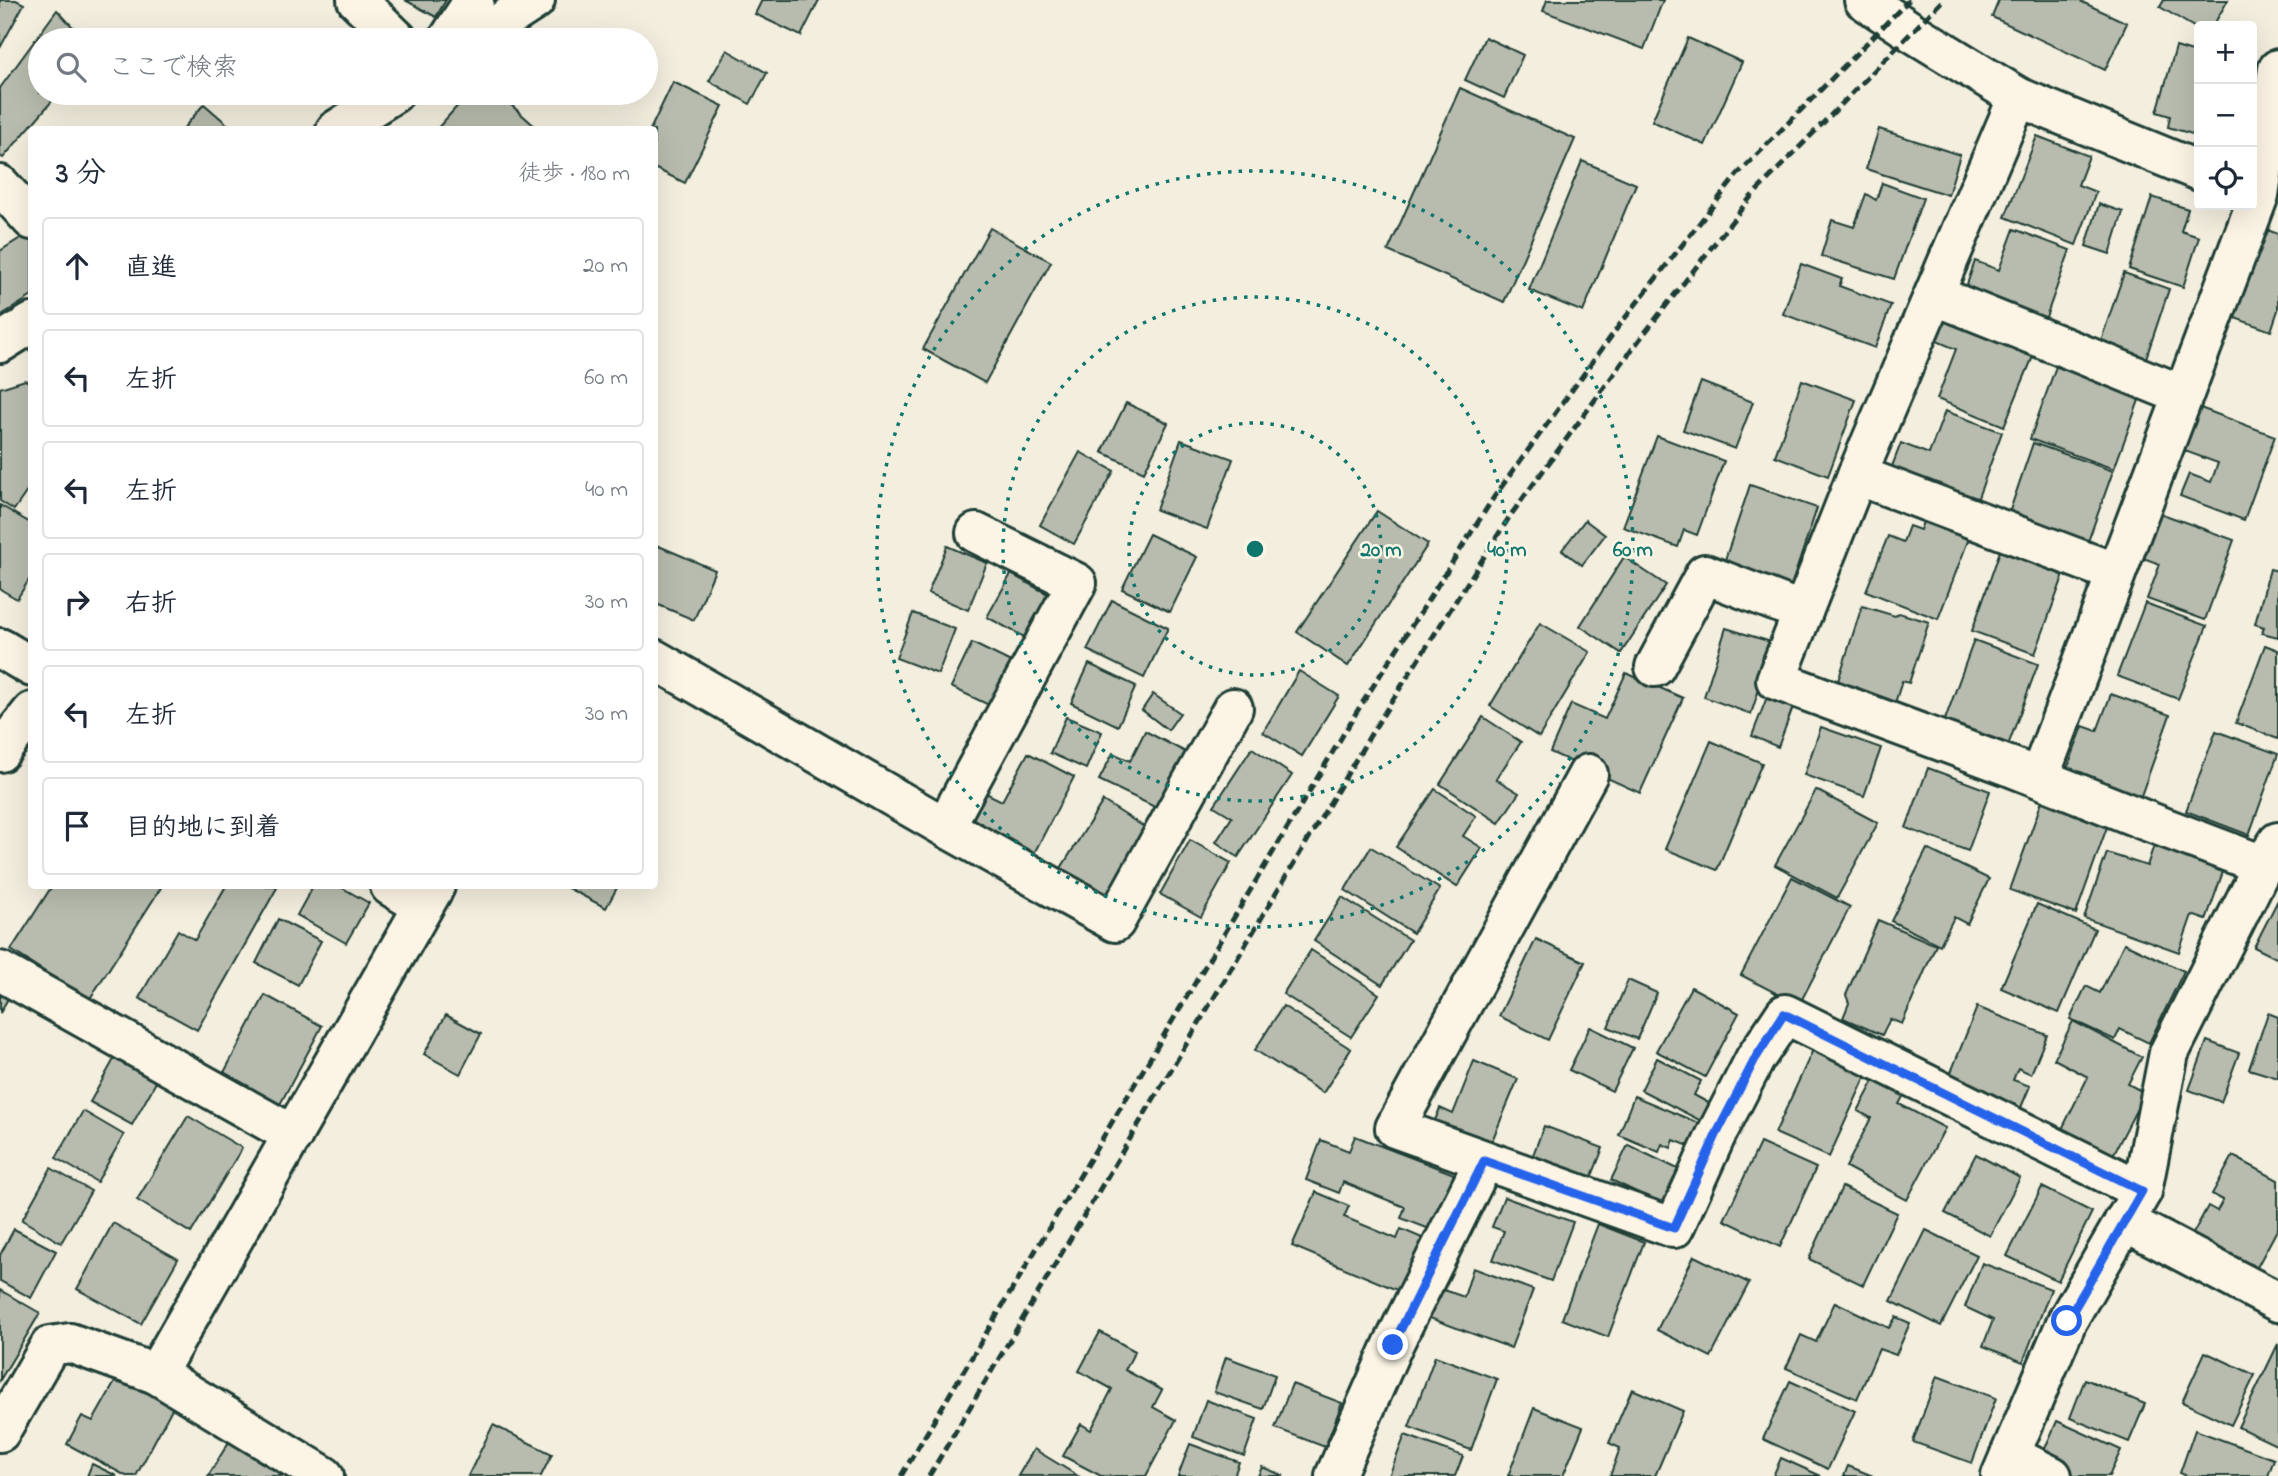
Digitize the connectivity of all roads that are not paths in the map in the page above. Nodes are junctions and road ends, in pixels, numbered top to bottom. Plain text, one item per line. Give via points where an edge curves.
1 (358, 0) edge
2 (474, 0) edge
3 (535, 0) edge
4 (1864, 0) edge
5 (386, 28) edge
6 (456, 28) edge
7 (492, 28) edge
8 (2278, 69) edge
9 (2018, 97) junction
10 (375, 105) edge
11 (342, 126) edge
12 (2194, 169) edge
13 (0, 185) edge
14 (2263, 197) edge
15 (28, 216) edge
16 (1934, 295) junction
17 (28, 326) edge
18 (0, 343) edge
19 (2183, 395) junction
20 (1857, 475) junction
21 (976, 533) dead end
22 (2116, 573) junction
23 (1803, 612) junction
24 (0, 648) edge
25 (658, 661) edge
26 (28, 665) edge
27 (1655, 667) dead end
28 (1233, 708) dead end
29 (28, 717) edge
30 (0, 752) edge
31 (1588, 774) dead end
32 (2039, 778) junction
33 (945, 827) junction
34 (2271, 853) edge
35 (402, 889) edge
36 (429, 896) edge
37 (0, 971) edge
38 (293, 1135) junction
39 (1484, 1161) junction
40 (2133, 1206) junction
41 (2278, 1302) edge
42 (156, 1374) junction
43 (0, 1432) edge
44 (2006, 1466) edge
45 (324, 1476) edge
46 (1335, 1476) edge
47 (2052, 1476) edge

1 - 5 street
2 - 6 street
3 - 7 street
4 - 9 street
8 - 14 street
9 - 12 street
9 - 16 street
10 - 11 street
13 - 15 street
14 - 19 street
16 - 19 street
16 - 20 street
17 - 18 street
19 - 22 street
20 - 22 street
20 - 23 street
21 - 33 street via 1077,583
22 - 32 street
23 - 27 street via 1705,574
23 - 32 street via 1776,680
24 - 26 street
25 - 33 street
28 - 33 street via 1115,922
29 - 30 street
31 - 39 street via 1395,1128
32 - 34 street
34 - 40 street via 2169,1053
35 - 36 street
36 - 38 street
37 - 38 street
38 - 42 street
39 - 40 street via 1674,1228 1755,1059 1784,1014
39 - 46 street via 1393,1345
40 - 41 street
40 - 44 street via 2067,1321
42 - 43 street via 70,1343 50,1346
42 - 45 street
44 - 47 street

